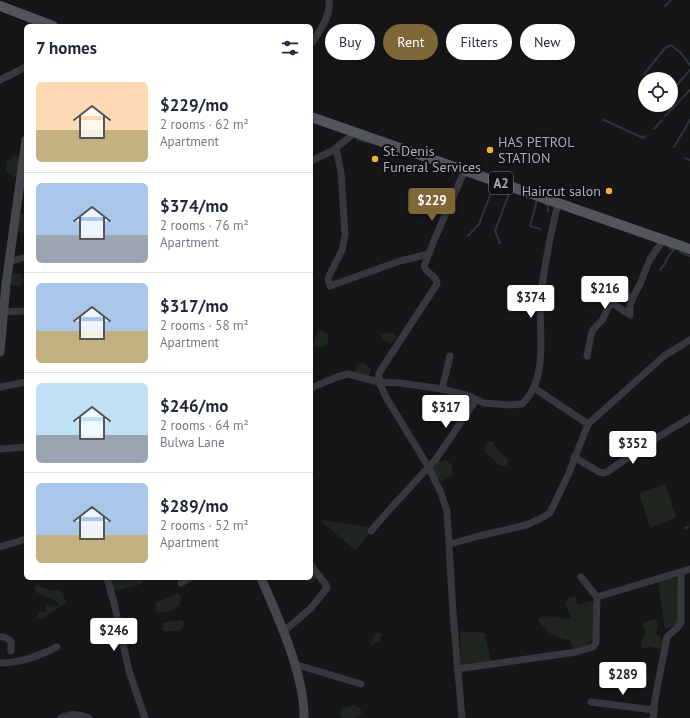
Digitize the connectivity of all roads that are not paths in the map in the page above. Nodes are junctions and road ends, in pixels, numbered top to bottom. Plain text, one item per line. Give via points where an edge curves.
1 (329, 0) edge
2 (0, 6) edge
3 (46, 24) edge
4 (313, 41) edge
5 (24, 68) edge
6 (0, 80) edge
7 (313, 118) edge
8 (356, 132) junction
9 (336, 148) junction
10 (24, 154) edge
11 (313, 159) edge
12 (465, 170) junction
13 (558, 203) junction
14 (664, 240) junction
15 (690, 249) edge
16 (429, 254) junction
17 (24, 258) edge
18 (9, 262) junction
19 (632, 297) junction
20 (612, 303) junction
21 (24, 311) edge
22 (3, 312) junction
23 (1, 324) edge
24 (690, 340) edge
25 (0, 352) edge
26 (450, 356) dead end
27 (587, 356) dead end
28 (24, 382) edge
29 (379, 382) junction
30 (0, 387) edge
31 (313, 387) edge
32 (534, 388) junction
33 (442, 389) junction
34 (476, 400) junction
35 (690, 418) edge
36 (588, 424) junction
37 (24, 447) edge
38 (0, 449) edge
39 (574, 457) junction
40 (429, 468) junction
41 (371, 531) dead end
42 (24, 540) edge
43 (450, 544) junction
44 (0, 547) edge
45 (313, 568) edge
46 (690, 569) edge
47 (681, 573) junction
48 (581, 577) dead end
49 (108, 580) edge
50 (186, 580) edge
51 (262, 580) edge
52 (181, 583) dead end
53 (597, 597) junction
54 (283, 632) junction
55 (0, 637) edge
56 (57, 647) dead end
57 (11, 651) dead end
58 (0, 663) edge
59 (294, 664) junction
60 (457, 669) junction
61 (361, 684) dead end
62 (591, 702) dead end
63 (654, 710) junction
64 (61, 718) edge
65 (89, 718) edge
66 (145, 718) edge
67 (304, 718) edge
68 (462, 718) edge
69 (653, 718) edge

1 - 4 street via 326,20
2 - 3 main road
5 - 6 street
7 - 8 main road, A2
8 - 9 street
8 - 12 main road, A2
9 - 11 street
9 - 16 street via 341,172 345,235 342,250 329,276 330,286
10 - 18 street
12 - 13 main road, A2
12 - 16 street
13 - 14 main road, A2
13 - 32 street via 541,291 540,355
14 - 15 main road, A2
14 - 19 street via 650,259
16 - 29 street via 424,268 436,279 437,284 380,370
17 - 18 street
18 - 22 street
19 - 20 street via 617,298
19 - 20 street via 630,315
20 - 27 street via 593,330
21 - 22 street
22 - 23 street
23 - 25 street
24 - 36 street via 664,356
26 - 33 street
28 - 30 street
29 - 31 street via 345,374
29 - 33 street via 400,382
29 - 40 street
32 - 34 street via 520,404 492,404
32 - 36 street
33 - 34 street
34 - 40 street
35 - 39 street via 658,436 607,472 599,472
36 - 39 street
37 - 38 street
39 - 43 street via 550,513 545,517 526,525
40 - 41 street
40 - 43 street via 445,504
42 - 44 street
43 - 60 street
45 - 54 street via 327,588 310,609
46 - 47 street
47 - 53 street
47 - 63 street via 682,622 667,638
48 - 53 street
49 - 66 street via 129,671
50 - 52 street
51 - 54 street
53 - 60 street via 596,643 593,647 554,656
54 - 59 street
55 - 57 street via 11,641
56 - 58 street via 20,662
59 - 61 street
59 - 67 street via 302,692
60 - 68 street
62 - 63 street
63 - 69 street
64 - 65 street via 80,714

